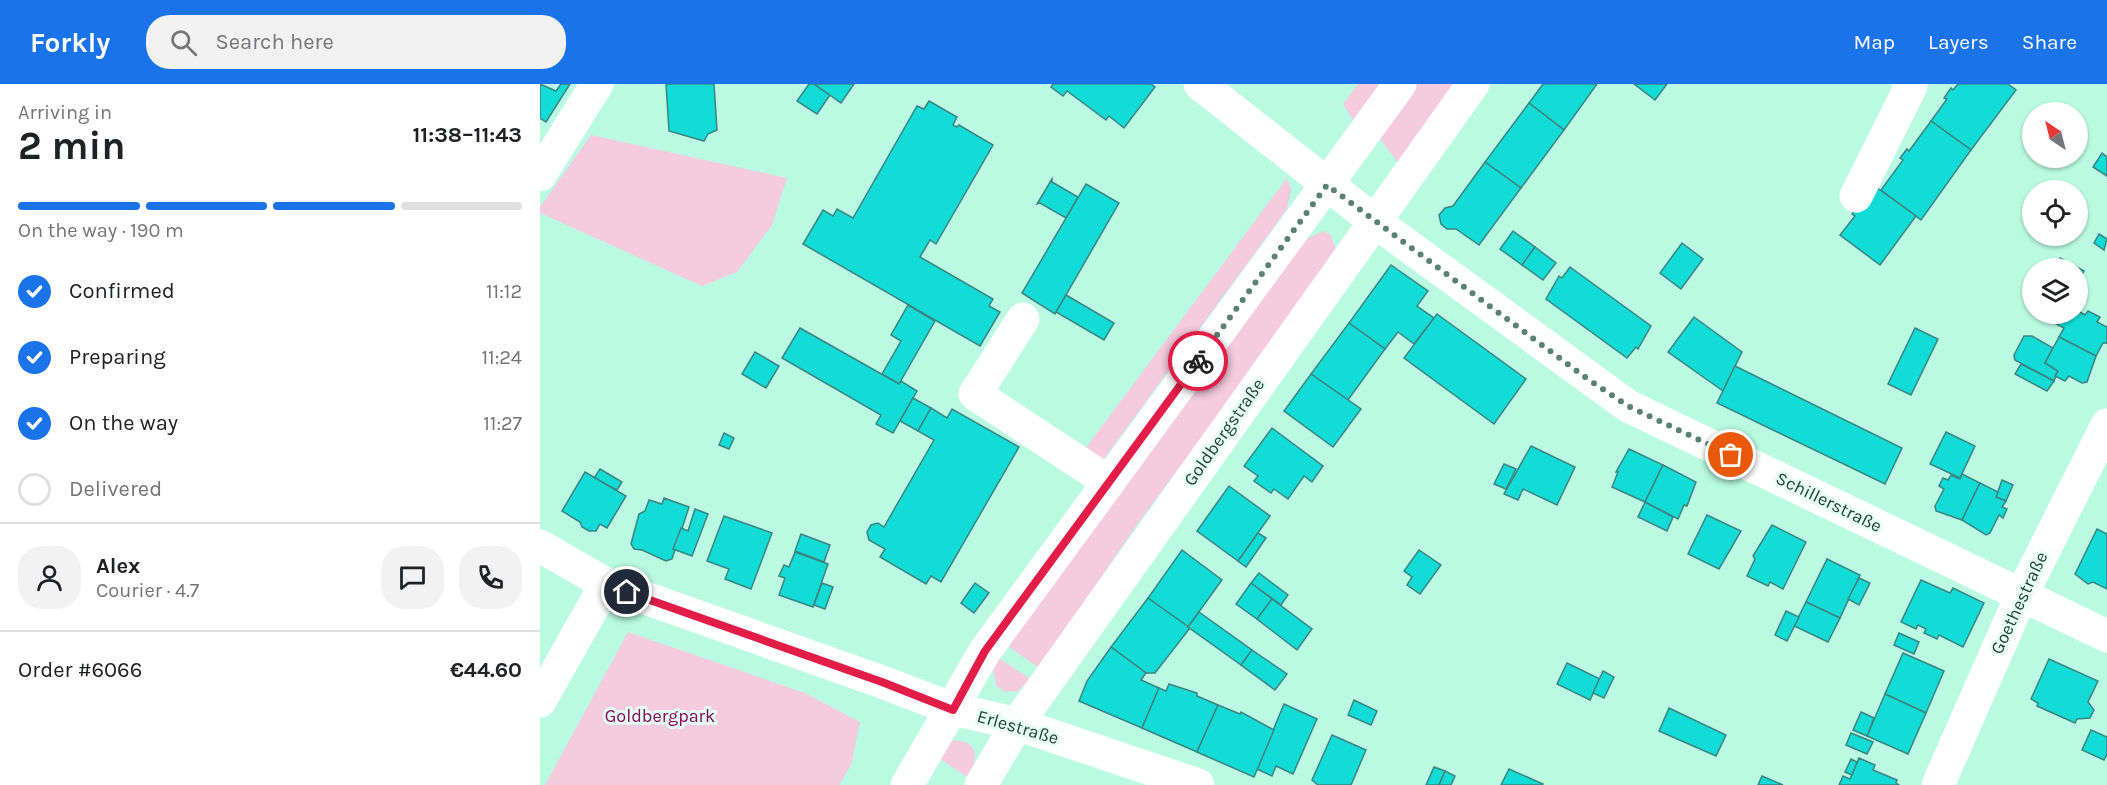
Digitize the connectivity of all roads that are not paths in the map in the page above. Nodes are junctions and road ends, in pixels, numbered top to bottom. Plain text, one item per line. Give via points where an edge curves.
1 (597, 84) edge
2 (1200, 84) edge
3 (1400, 84) edge
4 (1473, 84) edge
5 (1908, 84) edge
6 (540, 175) edge
7 (1327, 185) junction
8 (1856, 196) dead end
9 (1374, 221) junction
10 (1023, 319) dead end
11 (2107, 424) edge
12 (1108, 482) junction
13 (540, 546) edge
14 (606, 584) junction
15 (2022, 594) junction
16 (2107, 636) edge
17 (540, 701) edge
18 (953, 710) junction
19 (1017, 724) junction
20 (907, 785) edge
21 (981, 785) edge
22 (1198, 785) edge
23 (1938, 785) edge

1 - 6 street
2 - 7 street
3 - 7 street
4 - 9 street, Goldbergstraße
5 - 8 street via 1911,86
7 - 9 street, Schillerstraße
7 - 12 street
9 - 15 street, Schillerstraße via 1628,406
9 - 19 street, Goldbergstraße
10 - 12 street via 975,394
11 - 15 street, Goethestraße
12 - 18 street via 985,651
13 - 14 street, Erlestraße
14 - 17 street
14 - 18 street, Erlestraße
15 - 16 street, Schillerstraße
15 - 23 street, Goethestraße
18 - 19 street, Erlestraße
18 - 20 street
19 - 21 street, Goldbergstraße
19 - 22 street, Erlestraße

